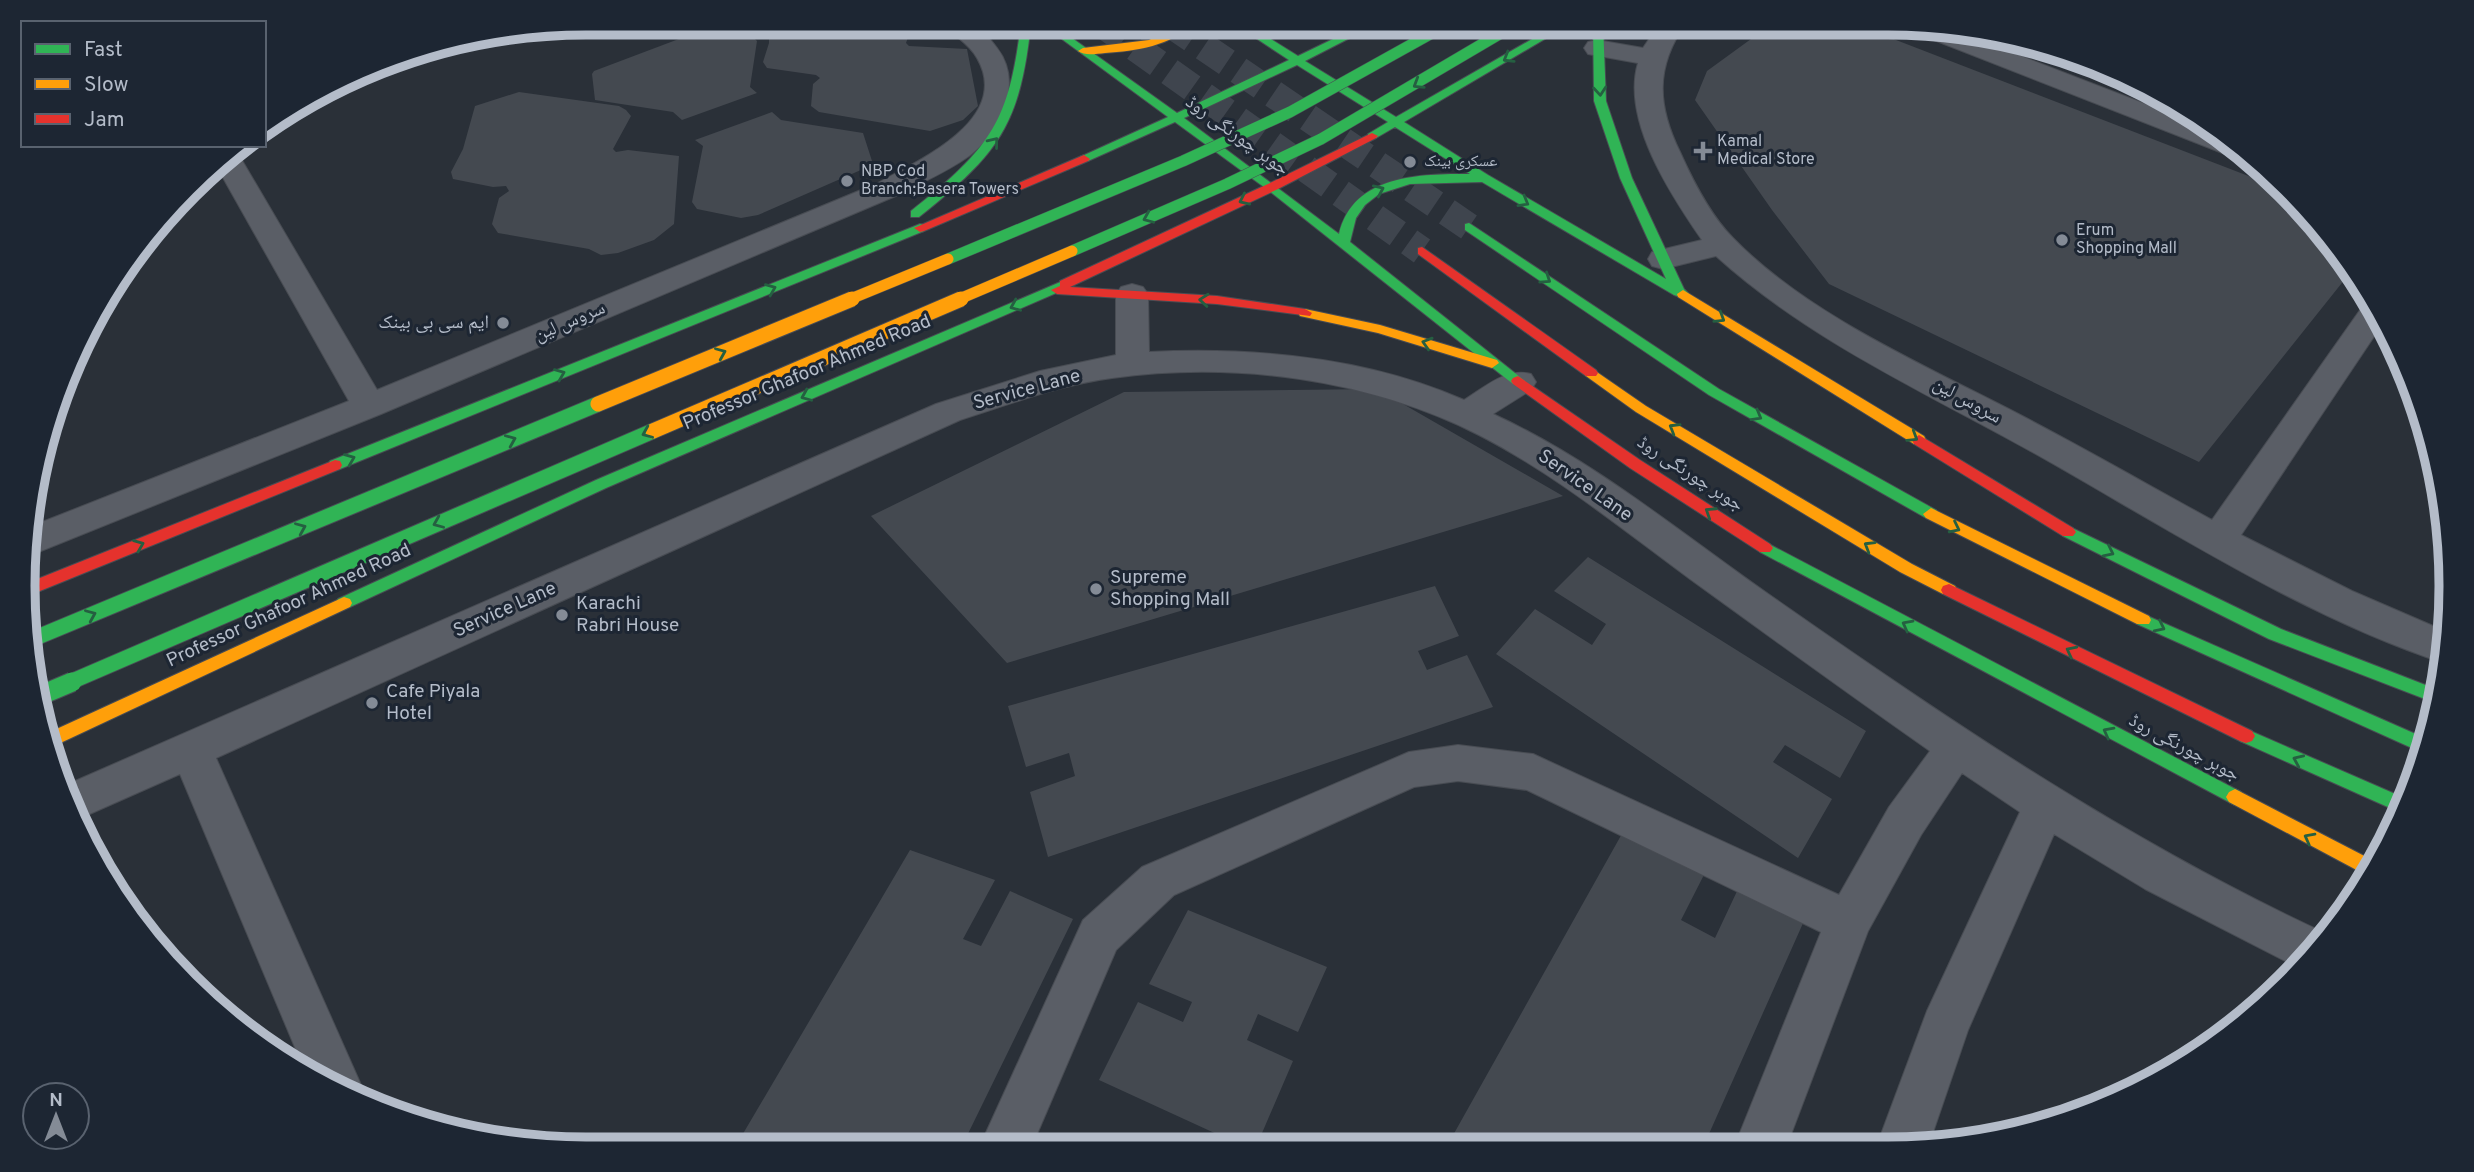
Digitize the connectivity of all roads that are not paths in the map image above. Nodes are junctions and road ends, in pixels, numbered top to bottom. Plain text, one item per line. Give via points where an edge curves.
1 (970, 35) edge
2 (1025, 35) edge
3 (1061, 35) edge
4 (1174, 35) edge
5 (1256, 35) edge
6 (1351, 35) edge
7 (1429, 35) edge
8 (1498, 35) edge
9 (1547, 35) edge
10 (1598, 35) edge
11 (1664, 35) edge
12 (1961, 40) edge
13 (1024, 51) junction
14 (1083, 51) junction
15 (990, 53) junction
16 (1653, 58) junction
17 (1298, 62) junction
18 (2164, 110) edge
19 (1177, 117) junction
20 (1396, 124) junction
21 (231, 166) edge
22 (1483, 178) junction
23 (1272, 187) junction
24 (1469, 227) tunnel mouth
25 (1343, 244) junction
26 (1722, 245) junction
27 (869, 250) junction
28 (1422, 251) tunnel mouth
29 (1663, 259) junction
30 (1051, 290) junction
31 (1679, 292) junction
32 (1132, 294) junction
33 (2370, 319) edge
34 (1133, 364) junction
35 (1505, 372) junction
36 (369, 406) junction
37 (1467, 414) junction
38 (37, 539) edge
39 (2219, 539) junction
40 (35, 587) edge
41 (38, 637) edge
42 (2436, 644) edge
43 (46, 693) edge
44 (2428, 693) edge
45 (56, 737) edge
46 (2416, 742) edge
47 (1956, 748) junction
48 (191, 750) junction
49 (78, 800) edge
50 (2395, 802) edge
51 (2046, 804) junction
52 (2363, 864) edge
53 (1848, 922) junction
54 (2304, 946) edge
55 (331, 1074) edge
56 (1009, 1137) edge
57 (1764, 1137) edge
58 (1906, 1137) edge

1 - 15 street
2 - 13 main road
3 - 14 main road, جوہر چورنگی روڈ
4 - 14 main road via 1153,43
5 - 17 main road
6 - 17 main road
41 -> 7 main road, bridge via 1183,161 1290,113
8 -> 43 main road, bridge via 1321,139 1227,184
9 -> 20 main road, Professor Ghafoor Ahmed Road
10 - 16 street
10 -> 29 main road via 1600,101 1626,178
11 - 16 street, سروس لین
12 - 18 street
13 - 15 street
27 -> 13 main road via 965,177 1000,135 1018,97
14 - 19 main road, جوہر چورنگی روڈ
15 - 36 street, سروس لین via 997,71 997,92 967,143 888,190
16 - 26 street, سروس لین via 1648,96 1657,136 1684,191
17 - 19 main road
17 - 20 main road
19 - 23 main road, جوہر چورنگی روڈ
19 - 27 main road
20 - 22 main road
20 - 23 main road, Professor Ghafoor Ahmed Road
21 - 36 street
25 -> 22 main road via 1351,215 1368,195 1392,184
22 -> 31 main road
23 - 25 main road, جوہر چورنگی روڈ
23 -> 30 main road, Professor Ghafoor Ahmed Road
24 -> 46 main road via 1713,391 1932,516 2239,666
25 - 35 main road, جوہر چورنگی روڈ
26 - 29 street
26 - 39 street, سروس لین via 1767,283 1842,333
40 -> 27 main road
50 -> 28 main road, جوہر چورنگی روڈ via 2193,713 1906,568 1641,409
29 - 31 main road
30 - 32 main road
30 -> 45 main road, Professor Ghafoor Ahmed Road via 601,484
31 -> 44 main road via 2061,528 2275,634
32 - 34 street
35 -> 32 main road via 1387,330 1311,313
33 - 39 street
34 - 37 street, Service Lane via 1228,364 1314,371 1401,389
34 - 48 street, Service Lane via 1044,381 948,412
35 - 37 street
52 -> 35 main road, جوہر چورنگی روڈ via 1782,559 1635,464
36 - 38 street, سروس لین
37 - 47 street, Service Lane via 1541,455
39 - 42 street, سروس لین via 2390,627
47 - 51 street, Service Lane
47 - 53 street via 1905,821
48 - 49 street, Service Lane
48 - 55 street
51 - 54 street, Service Lane via 2126,857 2246,921
51 - 58 street via 1944,1028
53 - 56 street via 1533,772 1458,763 1409,771 1158,881 1099,934
53 - 57 street

